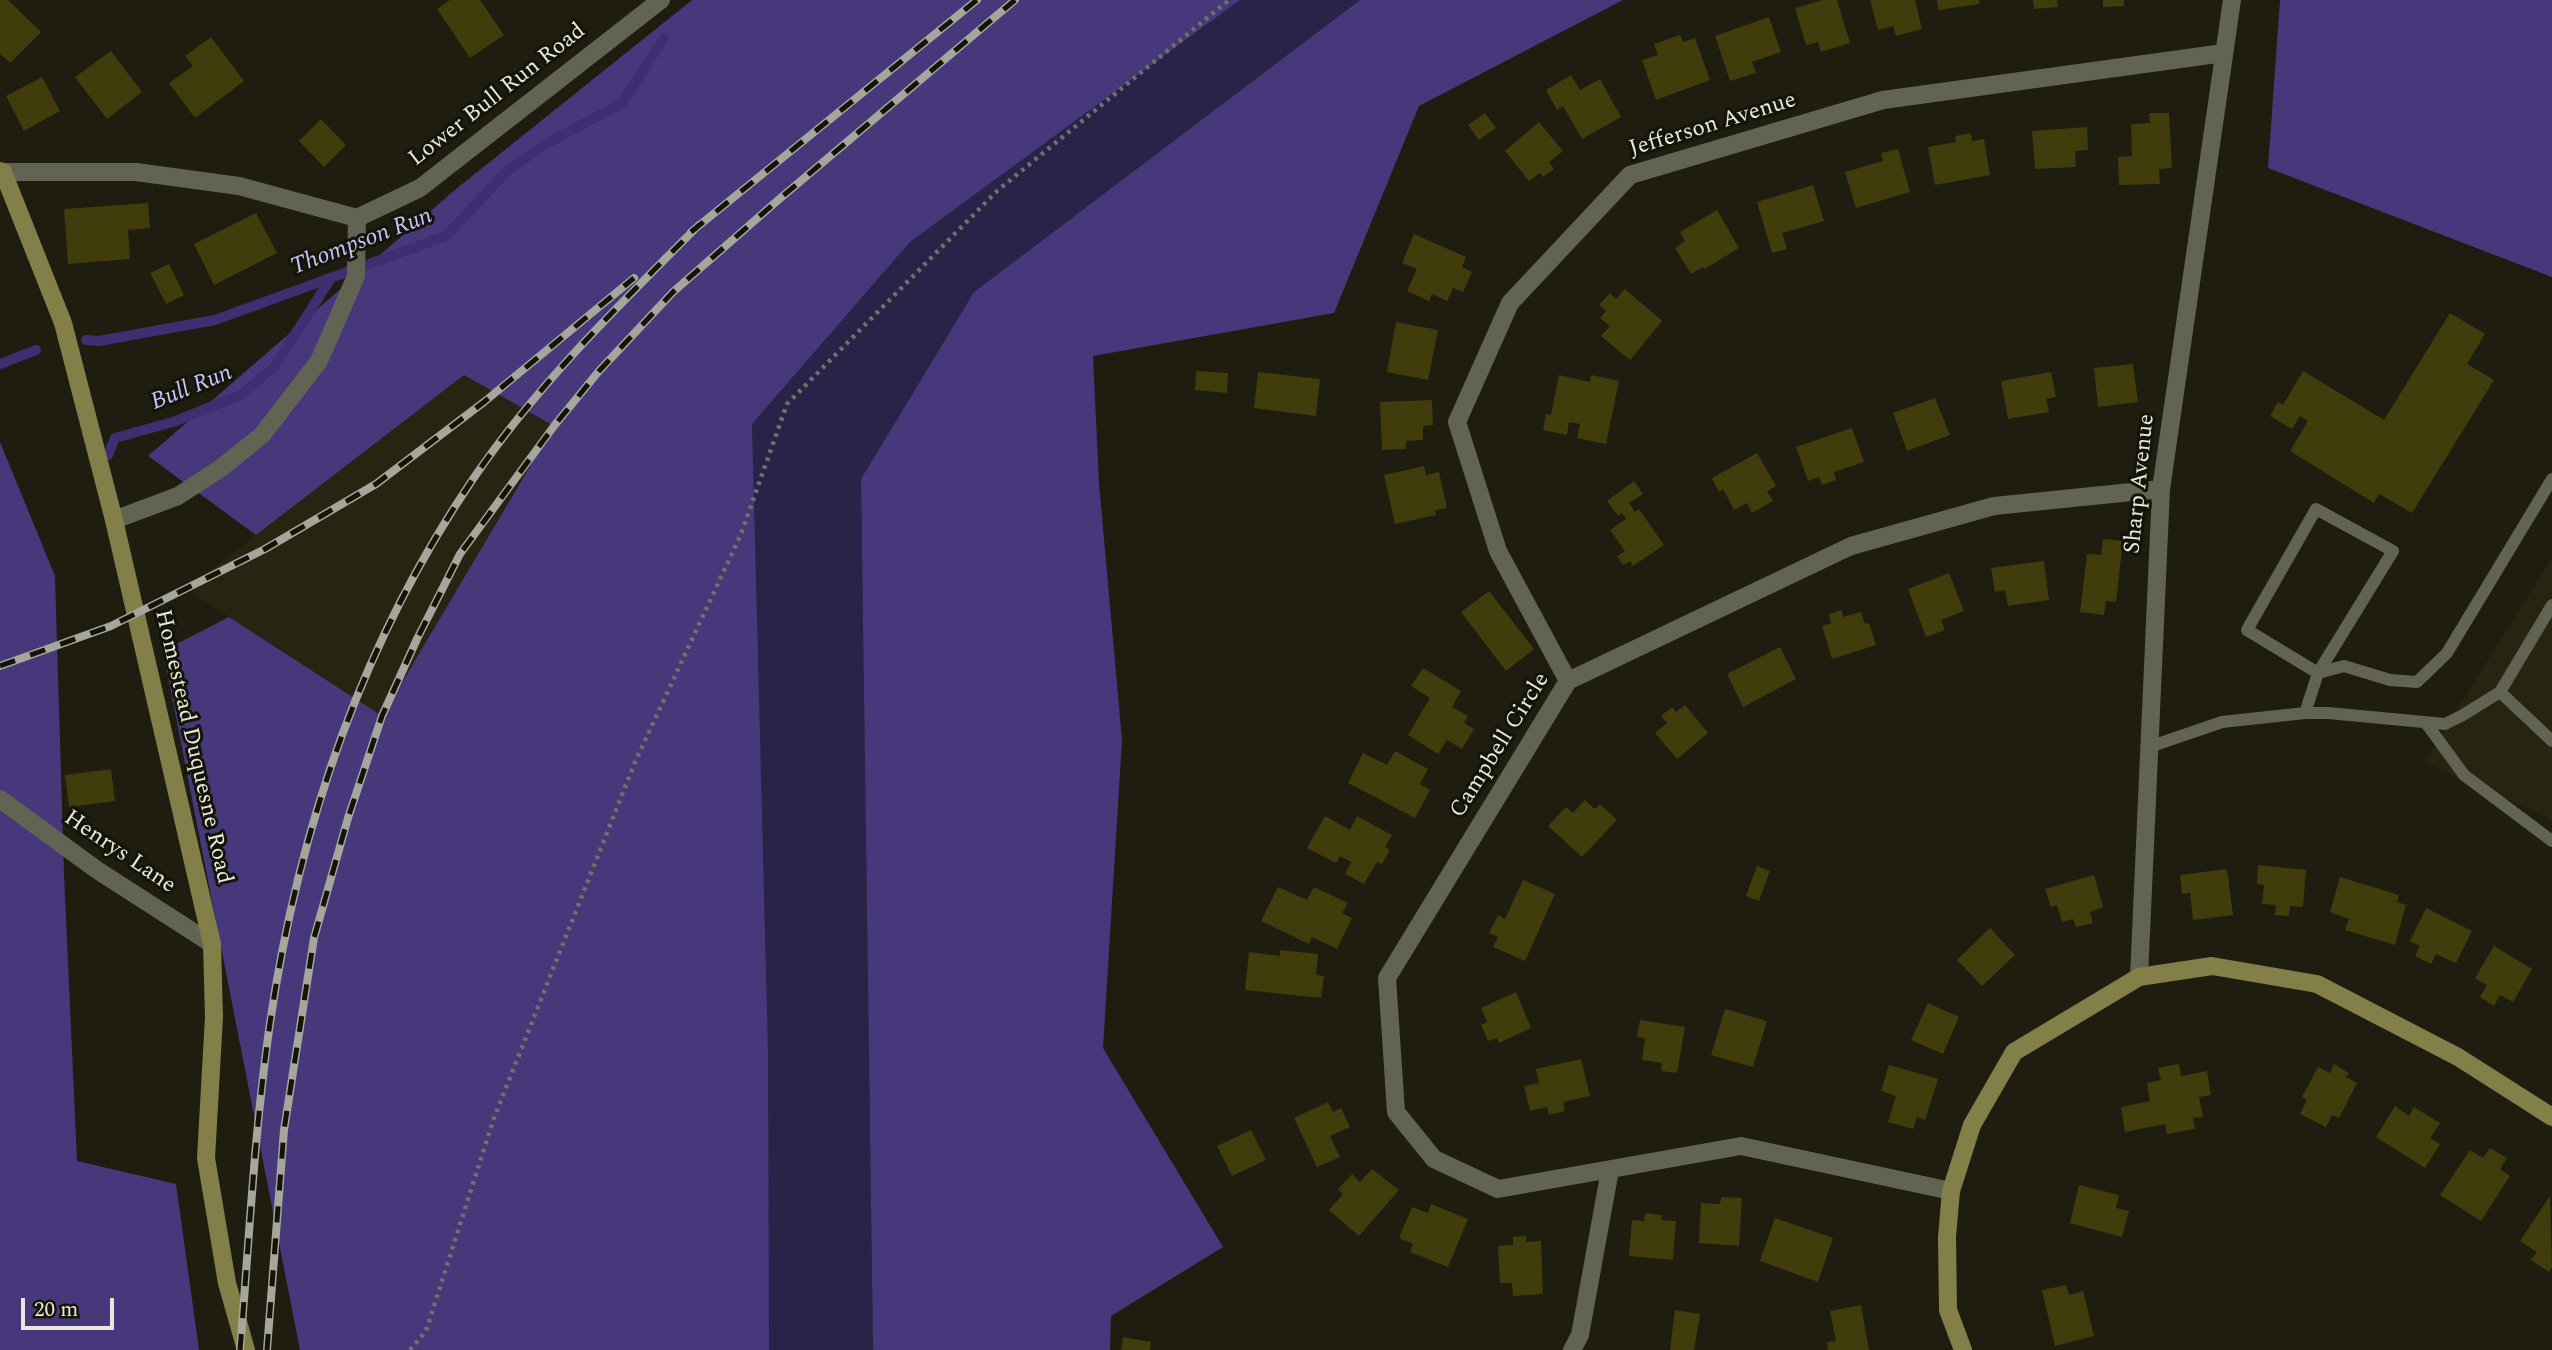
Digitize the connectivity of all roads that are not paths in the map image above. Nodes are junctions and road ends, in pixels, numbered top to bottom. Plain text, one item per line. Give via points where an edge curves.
1 (661, 0) edge
2 (2232, 0) edge
3 (2224, 53) junction
4 (2, 171) edge
5 (357, 218) junction
6 (2552, 479) edge
7 (2161, 489) junction
8 (114, 520) junction
9 (2552, 605) edge
10 (2318, 673) junction
11 (1568, 681) junction
12 (2500, 692) junction
13 (2305, 713) junction
14 (2426, 723) junction
15 (2552, 741) edge
16 (2149, 747) junction
17 (0, 799) edge
18 (2552, 841) edge
19 (212, 944) junction
20 (2139, 977) junction
21 (2552, 1116) edge
22 (1610, 1170) junction
23 (1951, 1191) junction
24 (246, 1350) edge
25 (1572, 1350) edge
26 (1963, 1350) edge

1 - 5 street, Lower Bull Run Road via 420,188
2 - 3 street, Sharp Avenue
3 - 7 street, Sharp Avenue
3 - 11 street, Jefferson Avenue via 1883,100 1630,175 1510,303 1457,422 1497,551
4 - 5 street via 136,172 239,186
4 - 8 street, Homestead Duquesne Road via 63,323
5 - 8 street via 356,276 319,361 262,435 178,496
6 - 10 lane via 2447,653 2417,682 2390,680 2344,666
7 - 11 street, Campbell Circle via 1994,506 1851,546
7 - 16 street, Sharp Avenue
8 - 19 street, Homestead Duquesne Road
9 - 12 lane
10 - 10 lane via 2393,551 2316,509 2248,630
10 - 13 lane
11 - 22 street, Campbell Circle via 1387,978 1396,1112 1434,1159 1498,1189
12 - 14 lane via 2445,724
12 - 15 lane
13 - 14 lane
13 - 16 lane via 2222,722
14 - 18 lane via 2464,775
16 - 20 street, Sharp Avenue
17 - 19 street, Henrys Lane via 97,870
19 - 24 street, Homestead Duquesne Road via 214,1017 206,1158 227,1283
20 - 21 street via 2211,966 2317,984 2458,1057
20 - 23 street via 2014,1052 1972,1125
22 - 23 street, Campbell Circle via 1741,1146
22 - 25 street via 1580,1335
23 - 26 street via 1948,1311

